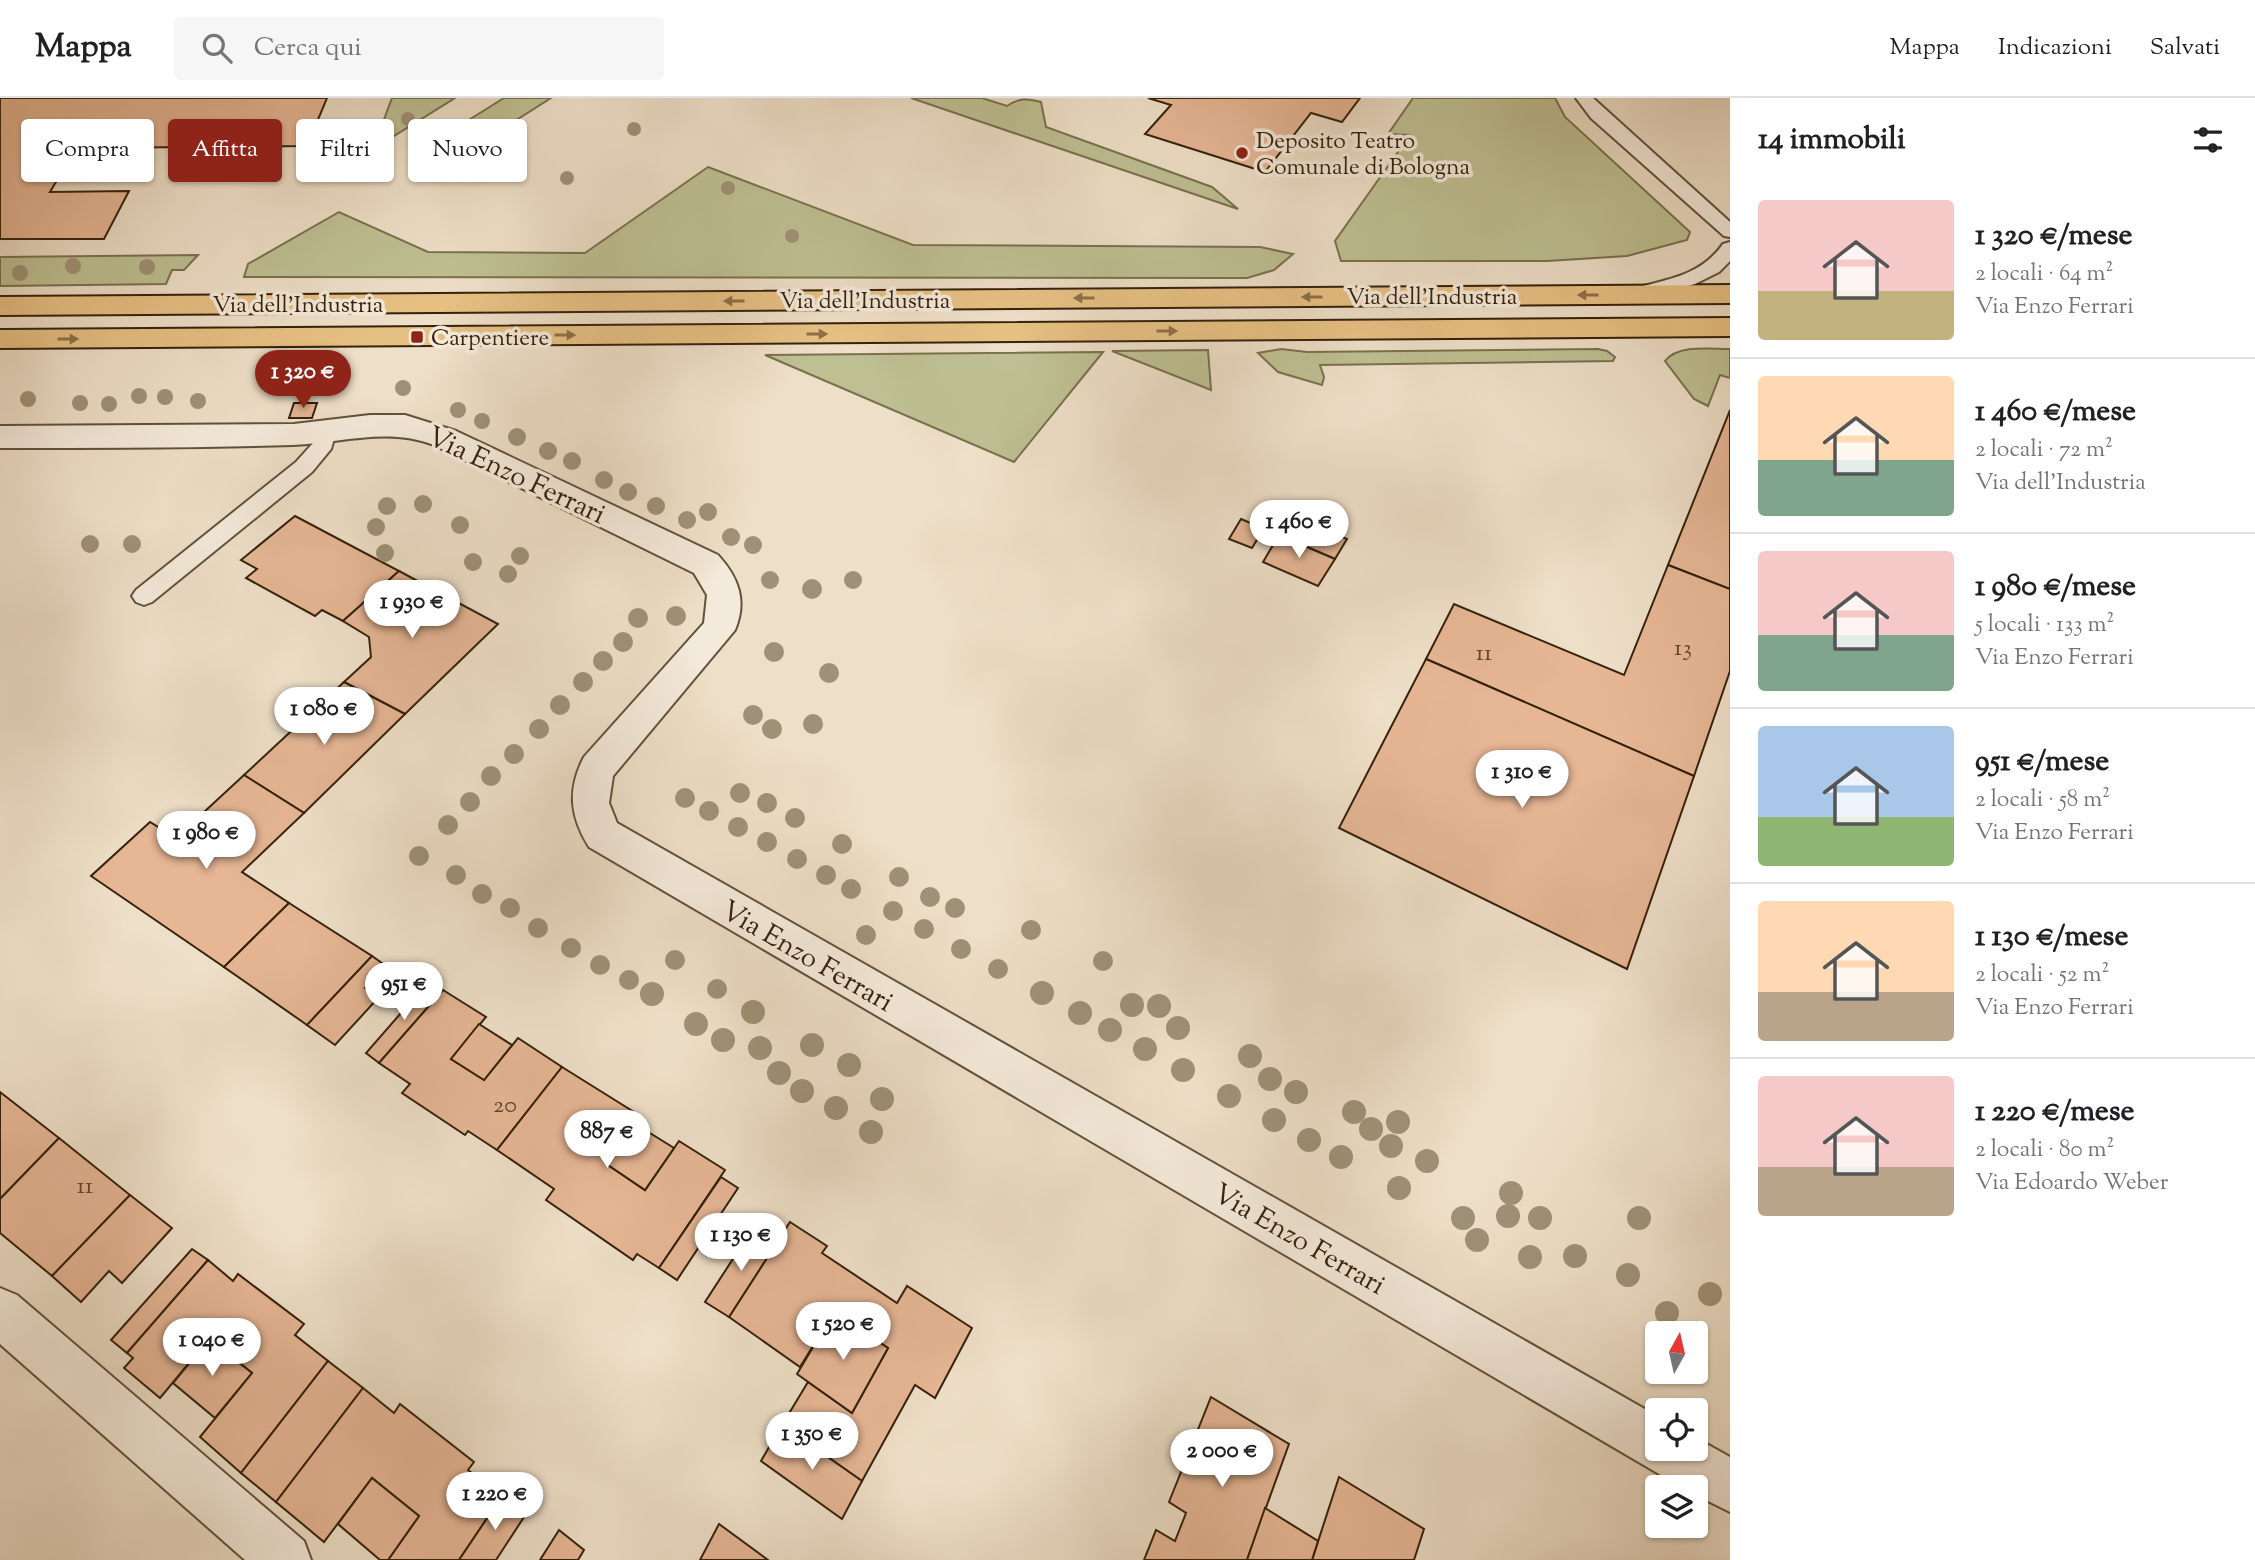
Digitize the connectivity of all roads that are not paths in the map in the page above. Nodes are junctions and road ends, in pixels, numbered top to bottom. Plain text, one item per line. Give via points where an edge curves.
1 (1584, 98) edge
2 (1730, 232) edge
3 (1730, 248) edge
4 (1730, 294) edge
5 (1630, 295) junction
6 (0, 306) edge
7 (1730, 327) edge
8 (0, 339) edge
9 (326, 432) junction
10 (0, 437) edge
11 (144, 596) dead end
12 (0, 1312) edge
13 (1645, 1437) edge
14 (1687, 1461) edge
15 (1730, 1486) edge
16 (285, 1560) edge

1 - 2 lane
3 - 5 lane via 1706,272
4 - 5 main road, Via dell'Industria
5 -> 6 main road, Via dell'Industria
8 -> 7 main road, Via dell'Industria
9 - 10 street, Via Enzo Ferrari
9 - 11 lane via 324,444 304,467
9 - 13 street, Via Enzo Ferrari via 382,423 423,428 689,555 719,577 727,603 718,631 597,768 589,802 603,835
12 - 16 street
14 - 15 street

